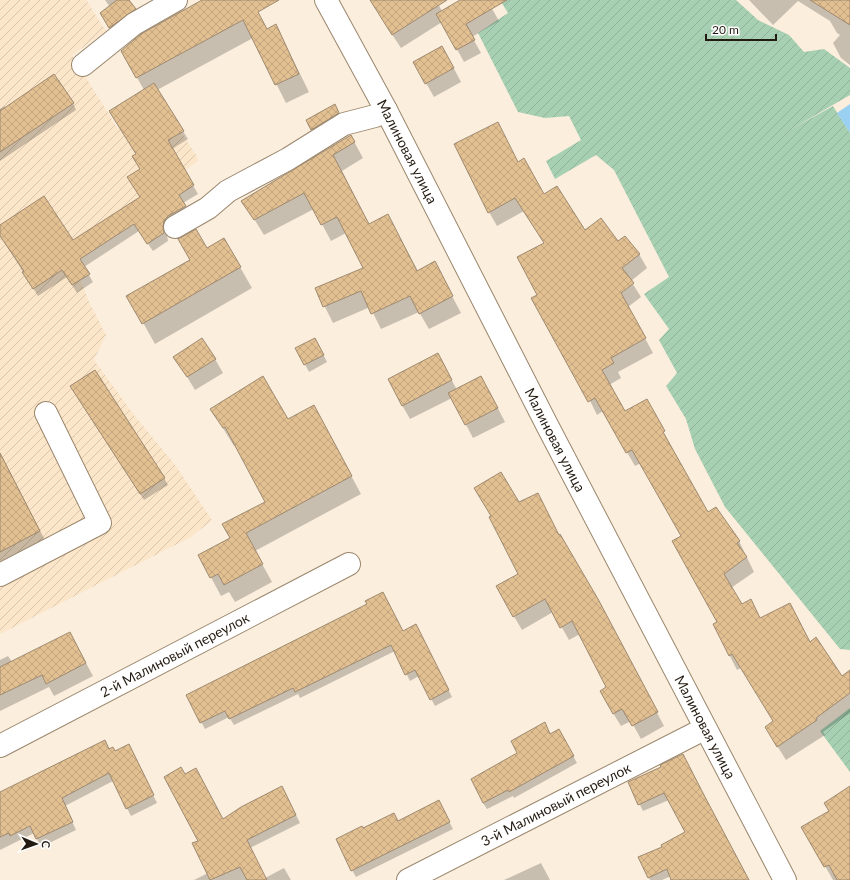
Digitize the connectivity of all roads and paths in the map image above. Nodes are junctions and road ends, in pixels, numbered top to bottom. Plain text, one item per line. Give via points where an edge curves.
1 (176, 0) edge
2 (326, 0) edge
3 (83, 66) dead end
4 (386, 110) junction
5 (175, 227) dead end
6 (46, 413) dead end
7 (348, 564) dead end
8 (0, 575) edge
9 (704, 728) junction
10 (0, 746) edge
11 (408, 880) edge
12 (785, 880) edge

1 - 3 street via 134,24
2 - 4 street, Малиновая улица
4 - 5 street via 376,116 344,124 288,159 228,191 208,208
4 - 9 street, Малиновая улица
6 - 8 street via 100,523
7 - 10 street, 2-й Малиновый переулок
9 - 11 street, 3-й Малиновый переулок
9 - 12 street, Малиновая улица

